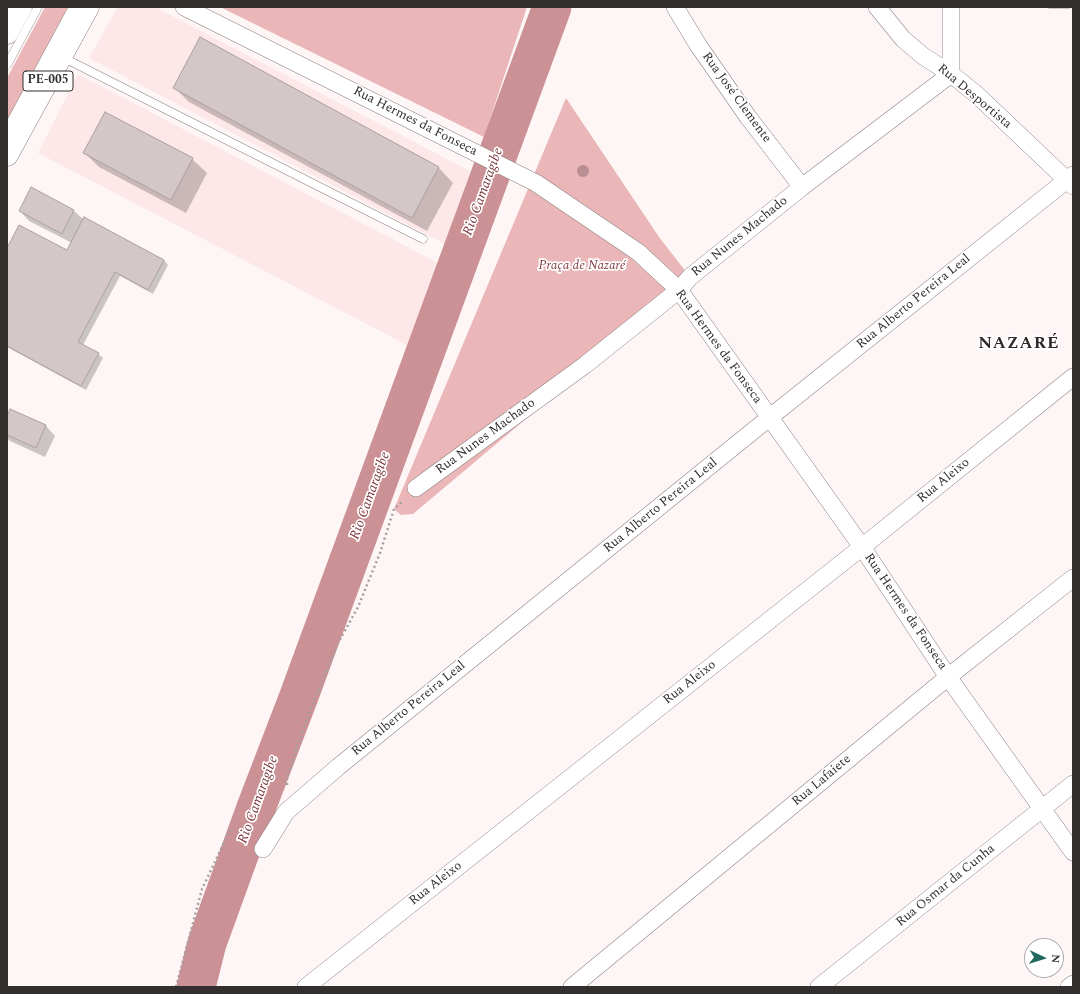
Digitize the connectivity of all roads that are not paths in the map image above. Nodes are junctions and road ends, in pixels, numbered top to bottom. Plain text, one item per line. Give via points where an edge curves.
1 (21, 7) edge
2 (38, 7) edge
3 (73, 7) edge
4 (88, 7) edge
5 (184, 7) edge
6 (675, 7) edge
7 (877, 7) edge
8 (951, 7) edge
9 (7, 32) edge
10 (61, 57) junction
11 (7, 65) edge
12 (951, 74) junction
13 (7, 130) edge
14 (7, 155) edge
15 (1071, 180) edge
16 (802, 187) junction
17 (423, 239) dead end
18 (679, 290) junction
19 (1073, 377) edge
20 (769, 418) junction
21 (416, 488) road end
22 (862, 547) junction
23 (1073, 578) edge
24 (948, 677) junction
25 (1073, 784) edge
26 (1043, 809) junction
27 (263, 849) dead end
28 (1073, 852) edge
29 (1073, 984) edge
30 (306, 987) edge
31 (572, 987) edge
32 (819, 987) edge
33 (1069, 987) edge

1 - 9 main road
2 - 11 lane
3 - 13 lane
4 - 10 main road, PE-005
5 - 18 street, Rua Hermes da Fonseca via 536,183 638,252
6 - 16 street, Rua José Clemente via 748,117
7 - 12 street, Rua Desportista via 903,39
8 - 12 street
10 - 14 main road, PE-005
10 - 17 lane
12 - 15 street, Rua Desportista
12 - 16 street, Rua Nunes Machado
15 - 20 street, Rua Alberto Pereira Leal
16 - 18 street, Rua Nunes Machado via 690,277
18 - 20 street, Rua Hermes da Fonseca
18 - 21 street, Rua Nunes Machado via 585,365
19 - 22 street, Rua Aleixo
20 - 22 street, Rua Hermes da Fonseca
20 - 27 street, Rua Alberto Pereira Leal via 338,767 286,812
22 - 24 street, Rua Hermes da Fonseca
22 - 30 street, Rua Aleixo
23 - 24 street, Rua Lafaiete
24 - 26 street, Rua Hermes da Fonseca
24 - 31 street, Rua Lafaiete
25 - 26 street, Rua Osmar da Cunha
26 - 28 street, Rua Hermes da Fonseca
26 - 32 street, Rua Osmar da Cunha
29 - 33 street

